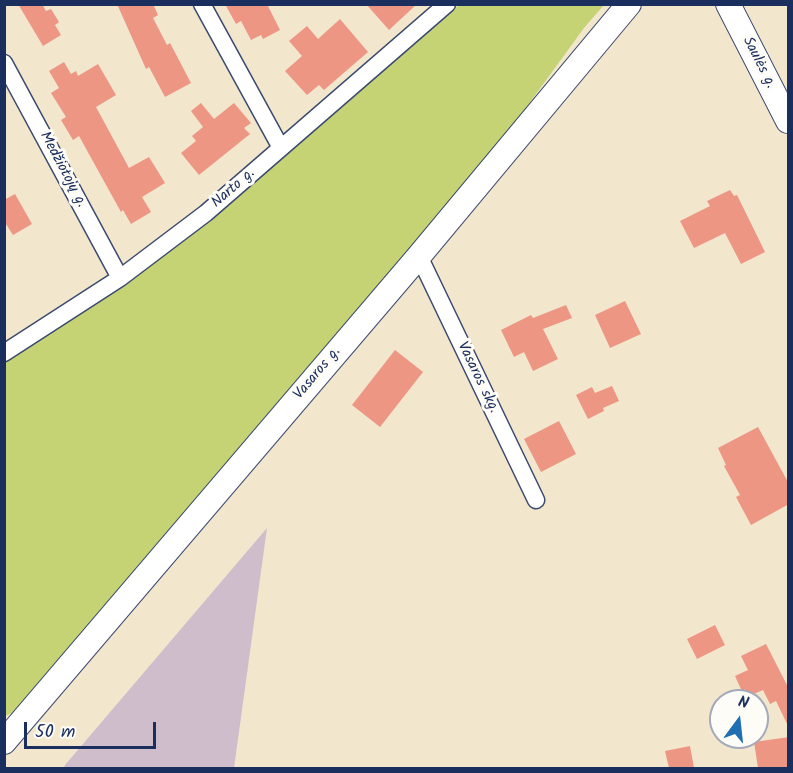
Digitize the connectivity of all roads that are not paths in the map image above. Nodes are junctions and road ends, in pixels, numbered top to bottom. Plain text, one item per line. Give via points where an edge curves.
1 (202, 4) edge
2 (447, 4) edge
3 (629, 4) edge
4 (728, 4) edge
5 (4, 63) edge
6 (789, 121) edge
7 (281, 148) junction
8 (419, 256) junction
9 (120, 278) junction
10 (4, 353) edge
11 (536, 500) dead end
12 (5, 741) edge

1 - 7 street
2 - 7 street, Narto g.
3 - 8 street, Vasaros g.
4 - 6 street, Saulės g.
5 - 9 street, Medžiotojų g.
7 - 9 street, Narto g. via 206,213
8 - 11 street, Vasaros skg.
8 - 12 street, Vasaros g.
9 - 10 street, Narto g.

